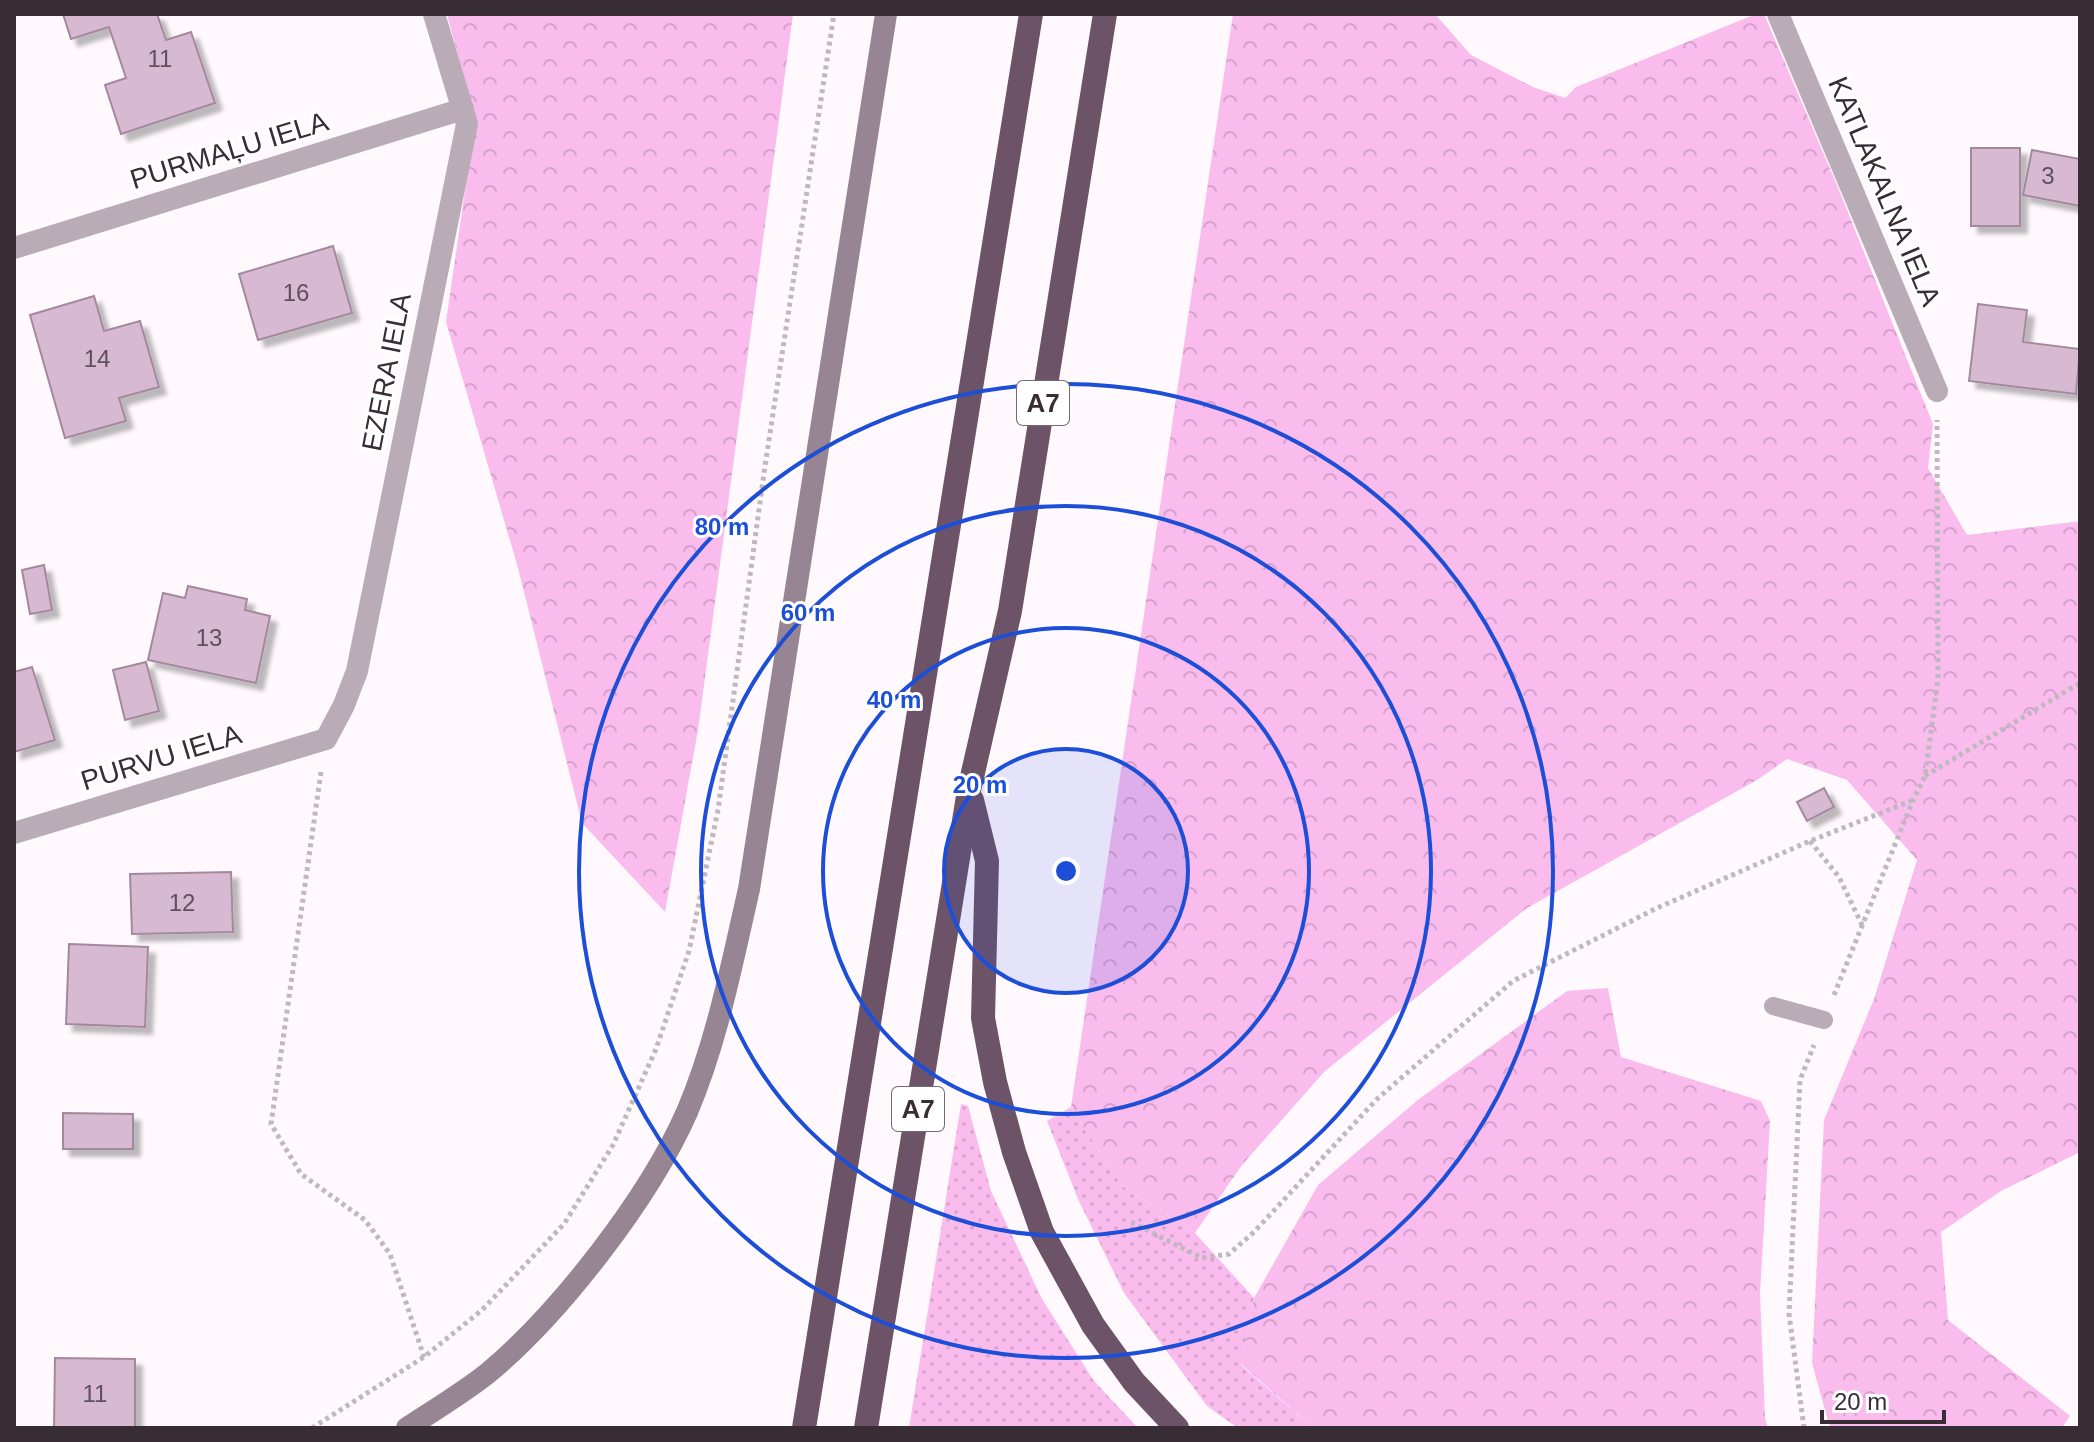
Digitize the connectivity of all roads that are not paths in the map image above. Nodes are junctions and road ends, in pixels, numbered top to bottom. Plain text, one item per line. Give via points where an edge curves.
1 (434, 14) edge
2 (886, 14) edge
3 (1031, 14) edge
4 (1105, 14) edge
5 (1778, 14) edge
6 (463, 109) junction
7 (14, 248) edge
8 (1937, 391) road end
9 (326, 739) joint
10 (969, 790) junction
11 (14, 833) edge
12 (1773, 1006) dead end
13 (1824, 1020) road end
14 (407, 1428) edge
15 (804, 1428) edge
16 (866, 1428) edge
17 (1177, 1428) edge

1 - 6 street, EZERA IELA
2 - 14 main road via 749,889 727,987 687,1112 648,1183 551,1312 488,1373
3 - 15 highway, A7
4 - 10 highway, A7 via 1010,611
5 - 8 street, KATLAKALNA IELA
6 - 7 street, PURMAĻU IELA
6 - 9 street, EZERA IELA via 467,124 357,671
9 - 11 street, PURVU IELA
10 - 16 highway, A7
10 - 17 highway via 987,861 983,1018 1014,1152 1042,1232 1093,1325 1134,1382
12 - 13 lane

